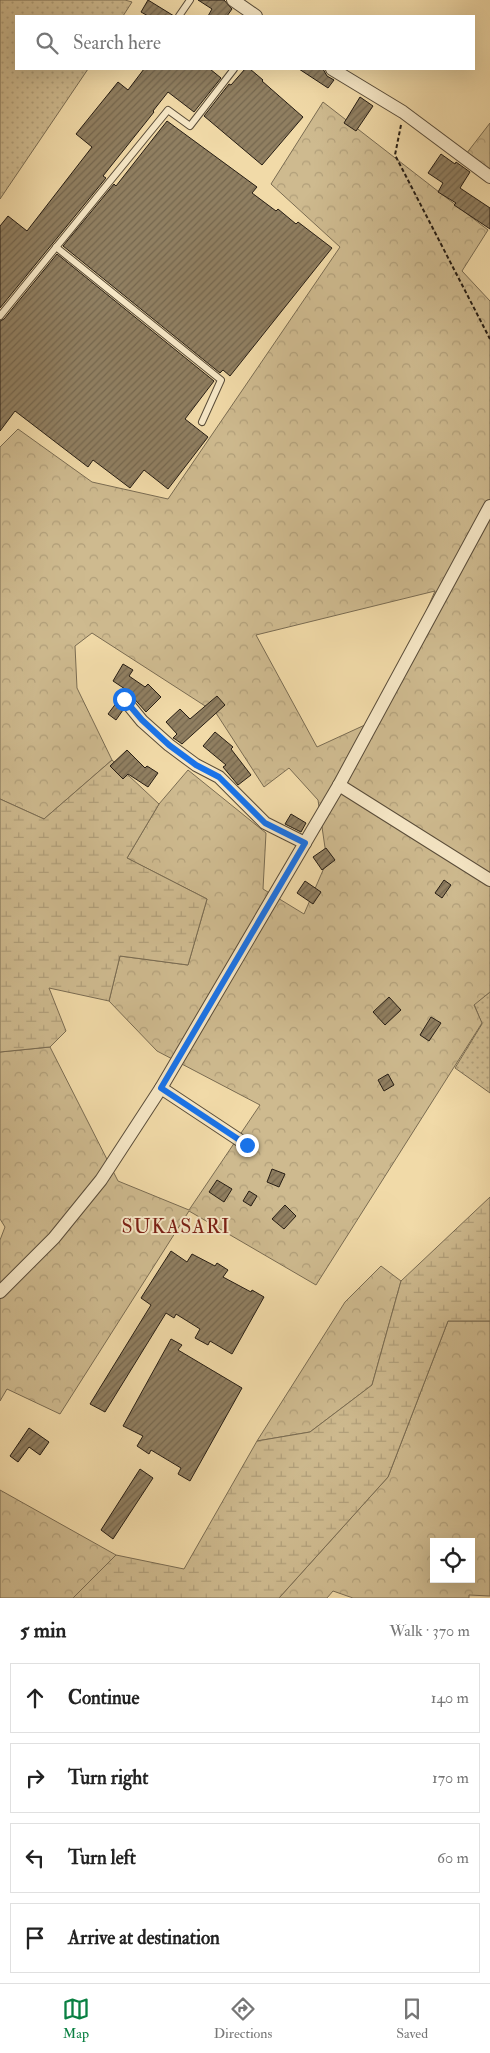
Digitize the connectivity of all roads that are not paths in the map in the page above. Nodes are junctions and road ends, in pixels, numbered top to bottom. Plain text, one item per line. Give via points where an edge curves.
1 (190, 0) edge
2 (233, 0) edge
3 (179, 15) edge
4 (255, 15) edge
5 (233, 70) edge
6 (334, 70) edge
7 (490, 177) edge
8 (56, 247) junction
9 (0, 316) edge
10 (202, 422) dead end
11 (490, 506) edge
12 (124, 699) dead end
13 (339, 785) junction
14 (305, 843) junction
15 (490, 880) edge
16 (161, 1088) junction
17 (247, 1145) dead end
18 (0, 1292) edge

1 - 3 lane
2 - 4 street
5 - 8 lane via 190,126 168,110
6 - 7 street via 403,112
8 - 9 lane
8 - 10 lane via 221,380
11 - 13 street
12 - 14 street via 169,745 219,777 265,823
13 - 14 street
13 - 15 street
14 - 16 street
16 - 17 street
16 - 18 street via 101,1180 54,1238

